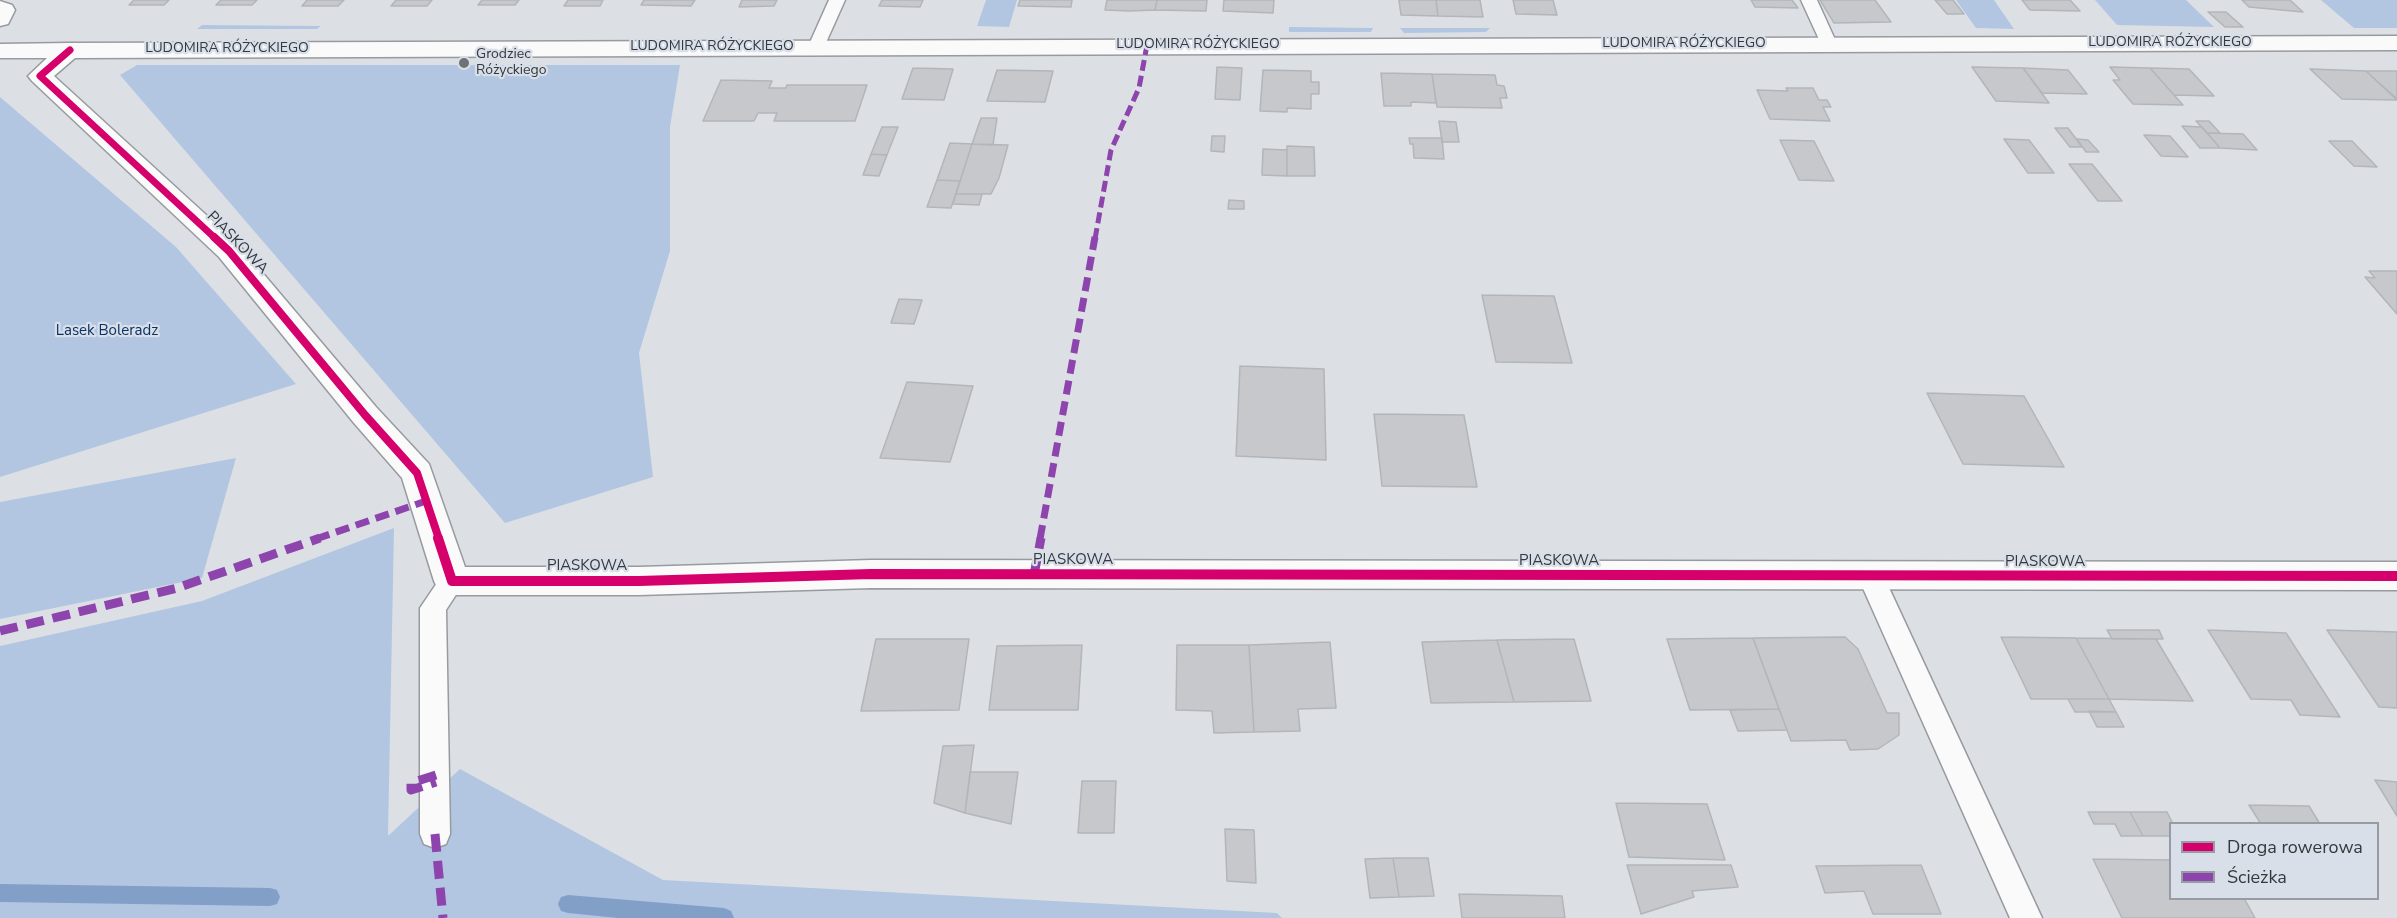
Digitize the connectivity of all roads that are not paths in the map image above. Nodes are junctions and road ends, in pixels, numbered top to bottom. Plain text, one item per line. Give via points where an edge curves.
1 (837, 0) edge
2 (1809, 0) edge
3 (0, 8) edge
4 (0, 19) edge
5 (2397, 43) edge
6 (1830, 44) junction
7 (816, 47) junction
8 (70, 50) junction
9 (0, 51) edge
10 (2397, 576) edge
11 (1871, 578) junction
12 (452, 580) junction
13 (435, 834) dead end
14 (2026, 918) edge

1 - 7 lane
2 - 6 lane
3 - 4 street via 4,10
5 - 6 street, LUDOMIRA RÓŻYCKIEGO
6 - 7 street, LUDOMIRA RÓŻYCKIEGO
7 - 8 street, LUDOMIRA RÓŻYCKIEGO
8 - 9 street, LUDOMIRA RÓŻYCKIEGO
8 - 12 street, PIASKOWA via 40,76 229,251 417,473
10 - 11 street, PIASKOWA
11 - 12 street, PIASKOWA via 871,574 639,581
11 - 14 lane
12 - 13 lane via 433,608

